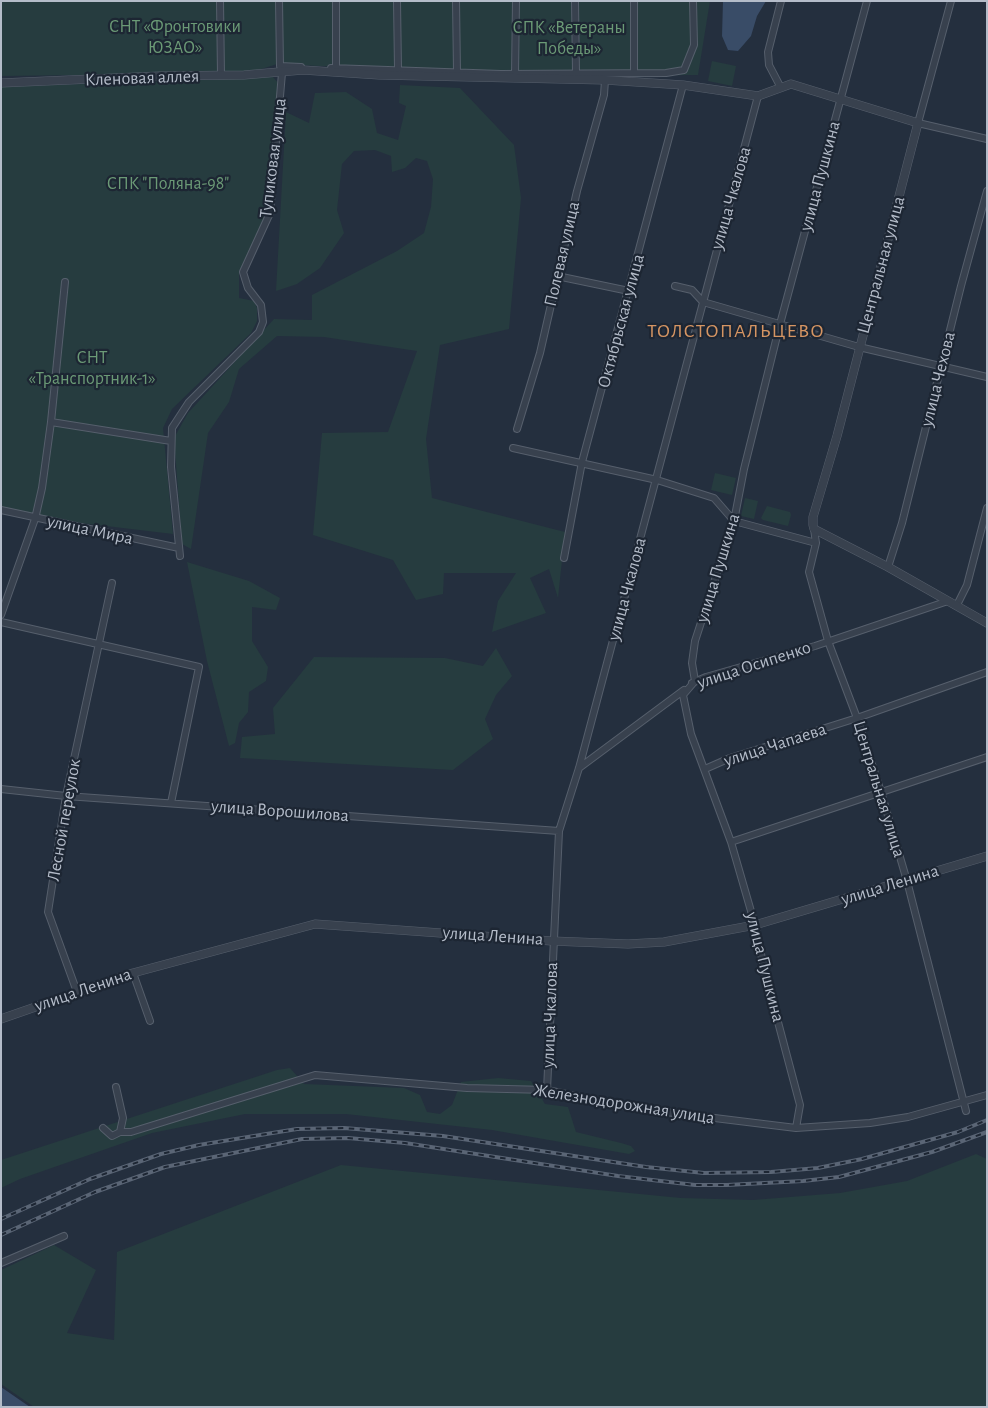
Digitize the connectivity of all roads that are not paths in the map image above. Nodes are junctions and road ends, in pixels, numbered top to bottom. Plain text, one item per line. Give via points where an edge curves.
1 (220, 1) edge
2 (280, 1) edge
3 (336, 1) edge
4 (397, 1) edge
5 (456, 1) edge
6 (516, 1) edge
7 (575, 1) edge
8 (634, 1) edge
9 (693, 1) edge
10 (781, 1) edge
11 (867, 1) edge
12 (951, 1) edge
13 (336, 68) junction
14 (398, 69) junction
15 (281, 70) junction
16 (457, 72) junction
17 (576, 73) junction
18 (634, 73) junction
19 (221, 75) junction
20 (515, 75) junction
21 (605, 80) junction
22 (1, 83) edge
23 (683, 85) junction
24 (780, 86) junction
25 (758, 96) junction
26 (841, 99) junction
27 (918, 123) junction
28 (987, 138) edge
29 (987, 191) edge
30 (557, 276) junction
31 (65, 282) dead end
32 (675, 286) dead end
33 (629, 291) junction
34 (704, 302) junction
35 (780, 324) junction
36 (860, 347) junction
37 (941, 366) junction
38 (987, 378) edge
39 (51, 422) junction
40 (517, 429) dead end
41 (171, 441) junction
42 (513, 448) dead end
43 (582, 462) junction
44 (657, 480) junction
45 (987, 508) edge
46 (1, 510) edge
47 (36, 518) junction
48 (734, 521) junction
49 (814, 528) junction
50 (816, 543) junction
51 (178, 548) junction
52 (180, 556) dead end
53 (564, 558) dead end
54 (888, 567) junction
55 (112, 583) dead end
56 (948, 601) junction
57 (957, 605) junction
58 (1, 615) edge
59 (1, 622) edge
60 (987, 623) edge
61 (828, 641) junction
62 (99, 645) junction
63 (987, 672) edge
64 (695, 681) junction
65 (858, 718) junction
66 (987, 757) edge
67 (579, 768) junction
68 (705, 769) junction
69 (1, 789) edge
70 (881, 792) junction
71 (66, 796) junction
72 (171, 803) junction
73 (559, 831) junction
74 (731, 842) junction
75 (987, 856) edge
76 (906, 881) junction
77 (755, 925) junction
78 (552, 941) junction
79 (134, 973) junction
80 (77, 992) junction
81 (1, 1018) edge
82 (150, 1021) dead end
83 (116, 1087) dead end
84 (547, 1090) junction
85 (987, 1095) edge
86 (964, 1102) junction
87 (966, 1111) dead end
88 (103, 1128) dead end
89 (796, 1128) junction
90 (120, 1132) junction
91 (64, 1236) dead end
92 (1, 1263) edge

1 - 19 street
2 - 15 street
3 - 13 street
4 - 14 street
5 - 16 street
6 - 20 street
7 - 17 street
8 - 18 street
9 - 18 street via 694,45 684,70
10 - 24 street via 768,52 769,65
11 - 26 street, улица Пушкина
12 - 27 street, Центральная улица
13 - 14 street
13 - 15 street
14 - 16 street
15 - 19 street, Кленовая аллея
15 - 20 street, Кленовая аллея via 379,76
15 - 41 street, Тупиковая улица via 270,213 243,272 248,288 261,305 263,322 259,332 189,402 172,428
16 - 20 street
17 - 18 street
17 - 20 street
19 - 22 street, Кленовая аллея
20 - 21 street, Кленовая аллея
21 - 23 street, Кленовая аллея
21 - 30 street, Полевая улица via 604,95
23 - 25 street, Кленовая аллея
23 - 33 street, Октябрьская улица
24 - 25 street
24 - 26 street via 791,84
25 - 34 street, улица Чкалова
26 - 27 street
26 - 35 street, улица Пушкина
27 - 28 street
27 - 36 street, Центральная улица
29 - 37 street, улица Чехова
30 - 33 street
30 - 40 street, Полевая улица via 540,353
31 - 39 street
32 - 34 street via 692,290
33 - 43 street, Октябрьская улица
34 - 35 street
34 - 44 street, улица Чкалова
35 - 36 street
35 - 48 street, улица Пушкина
36 - 37 street
36 - 49 street, Центральная улица via 838,436 813,517
37 - 38 street
37 - 54 street, улица Чехова
39 - 41 street
39 - 47 street
41 - 51 street, Тупиковая улица
42 - 43 street
43 - 44 street
43 - 53 street, Октябрьская улица
44 - 48 street via 714,498
44 - 67 street, улица Чкалова
45 - 57 street via 967,585
46 - 47 street, улица Мира
47 - 51 street, улица Мира
47 - 58 street
48 - 50 street
48 - 64 street, улица Пушкина via 695,641 692,663
49 - 50 street, Центральная улица
49 - 54 street
50 - 61 street, Центральная улица via 809,572
51 - 52 street, Тупиковая улица
54 - 56 street
55 - 62 street, Лесной переулок
56 - 57 street
56 - 61 street, улица Осипенко
57 - 60 street
59 - 62 street
61 - 64 street, улица Осипенко
61 - 65 street, Центральная улица
62 - 71 street, Лесной переулок
62 - 72 street via 199,667
63 - 65 street, улица Чапаева
64 - 67 street, улица Осипенко
64 - 68 street, улица Пушкина via 683,695 691,734
65 - 68 street, улица Чапаева via 730,758
65 - 70 street, Центральная улица
66 - 70 street
67 - 73 street, улица Чкалова
68 - 74 street, улица Пушкина
69 - 71 street, улица Ворошилова
70 - 74 street
70 - 76 street, Центральная улица
71 - 72 street, улица Ворошилова
71 - 80 street, Лесной переулок via 48,912
72 - 73 street, улица Ворошилова
73 - 78 street, улица Чкалова
74 - 77 street, улица Пушкина
75 - 76 street, улица Ленина
76 - 77 street, улица Ленина
76 - 86 street, Центральная улица
77 - 78 street, улица Ленина via 644,944
77 - 89 street, улица Пушкина via 800,1105
78 - 79 street, улица Ленина via 320,923
78 - 84 street, улица Чкалова
79 - 80 street, улица Ленина
79 - 82 street
80 - 81 street, улица Ленина
83 - 90 street via 123,1118
84 - 89 street, Железнодорожная улица via 633,1108
84 - 90 street, Железнодорожная улица via 466,1088 315,1075 131,1132
85 - 86 street, Железнодорожная улица
86 - 87 street, Центральная улица
86 - 89 street, Железнодорожная улица via 889,1120
88 - 90 street via 112,1136
91 - 92 street

